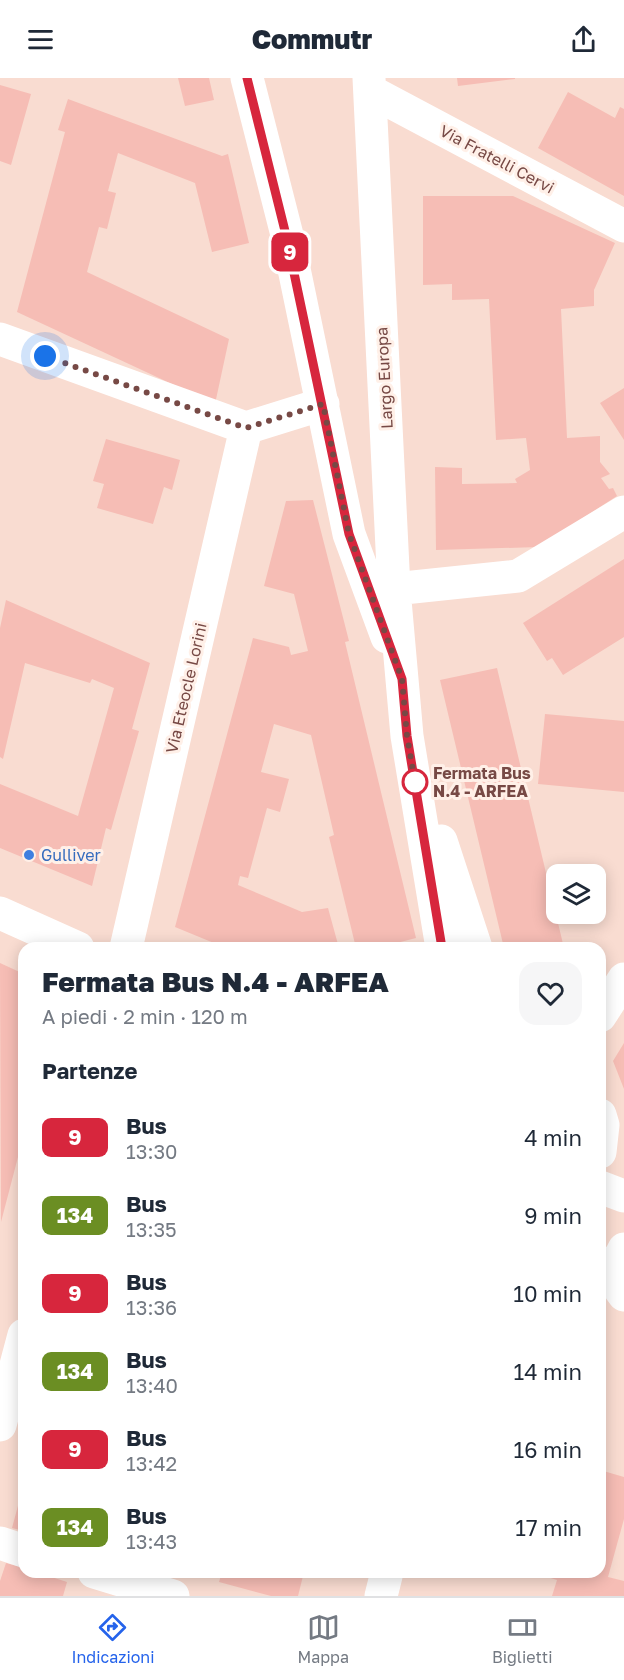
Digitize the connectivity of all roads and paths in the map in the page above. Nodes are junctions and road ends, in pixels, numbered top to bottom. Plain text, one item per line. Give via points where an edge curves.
1 (247, 78) edge
2 (370, 85) edge
3 (624, 226) edge
4 (0, 339) edge
5 (323, 404) junction
6 (246, 428) junction
7 (624, 512) edge
8 (394, 589) junction
9 (402, 679) junction
10 (407, 736) junction
11 (0, 913) edge
12 (65, 942) edge
13 (127, 942) edge
14 (441, 942) edge
15 (474, 942) edge
16 (624, 979) edge
17 (606, 1007) edge
18 (606, 1153) edge
19 (624, 1160) edge
20 (606, 1189) edge
21 (624, 1196) edge
22 (18, 1358) edge
23 (0, 1425) edge
24 (0, 1543) edge
25 (18, 1549) edge
26 (114, 1578) edge
27 (386, 1578) edge
28 (173, 1596) edge
29 (381, 1596) edge

1 - 5 street, Largo Europa
2 - 3 street, Via Fratelli Cervi
2 - 8 street, Largo Europa
4 - 6 street
5 - 6 street
5 - 9 street, Largo Europa via 349,534
6 - 13 street, Via Eteocle Lorini
7 - 8 street via 518,576
8 - 9 street, Largo Europa
9 - 10 street, Largo Europa
10 - 14 street, Largo Europa
10 - 15 street, Largo Europa
11 - 12 street
16 - 17 street
18 - 19 street
20 - 21 street
22 - 23 street
24 - 25 street
26 - 28 street
27 - 29 street

